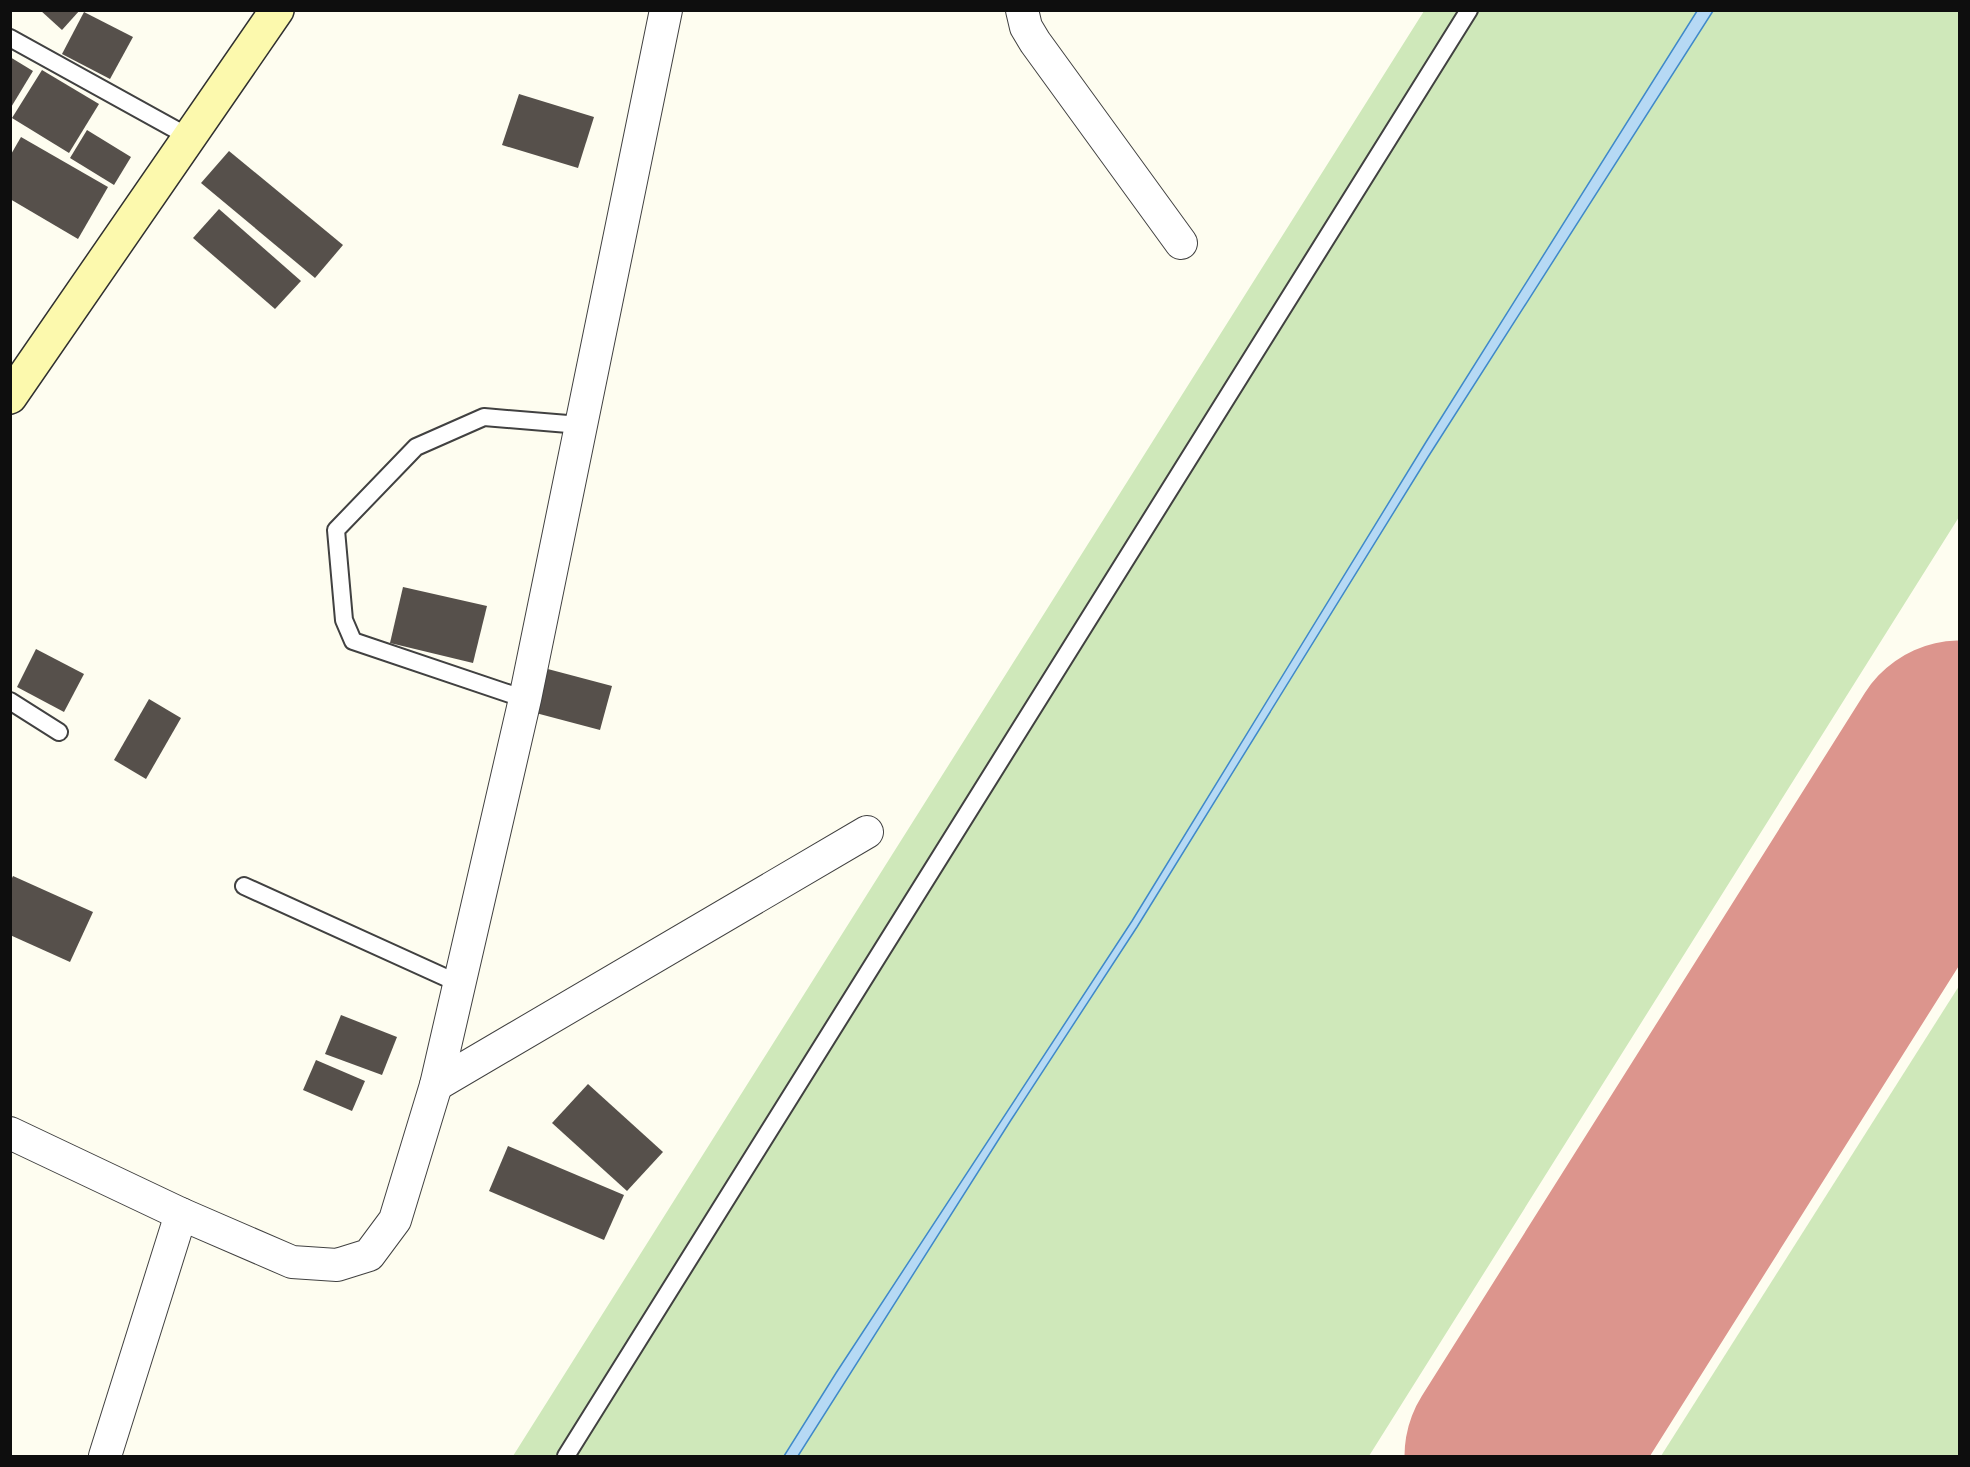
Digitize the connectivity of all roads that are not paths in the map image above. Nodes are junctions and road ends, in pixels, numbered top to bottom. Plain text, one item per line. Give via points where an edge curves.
1 (277, 10) edge
2 (666, 10) edge
3 (1022, 10) edge
4 (1469, 10) edge
5 (10, 38) edge
6 (189, 137) junction
7 (1181, 243) dead end
8 (10, 397) edge
9 (580, 424) junction
10 (525, 699) junction
11 (10, 701) edge
12 (60, 732) dead end
13 (867, 832) dead end
14 (244, 886) dead end
15 (460, 984) junction
16 (436, 1085) junction
17 (10, 1133) edge
18 (181, 1214) junction
19 (105, 1456) edge
20 (566, 1456) edge

1 - 6 main road
2 - 9 street
3 - 7 street via 1035,42
4 - 20 lane
5 - 6 lane
6 - 8 main road
9 - 10 street
9 - 10 lane via 484,417 416,447 336,530 344,620 353,641
10 - 15 street
11 - 12 lane
13 - 16 street
14 - 15 lane
15 - 16 street
16 - 18 street via 395,1220 369,1255 337,1265 292,1262
17 - 18 street
18 - 19 street

